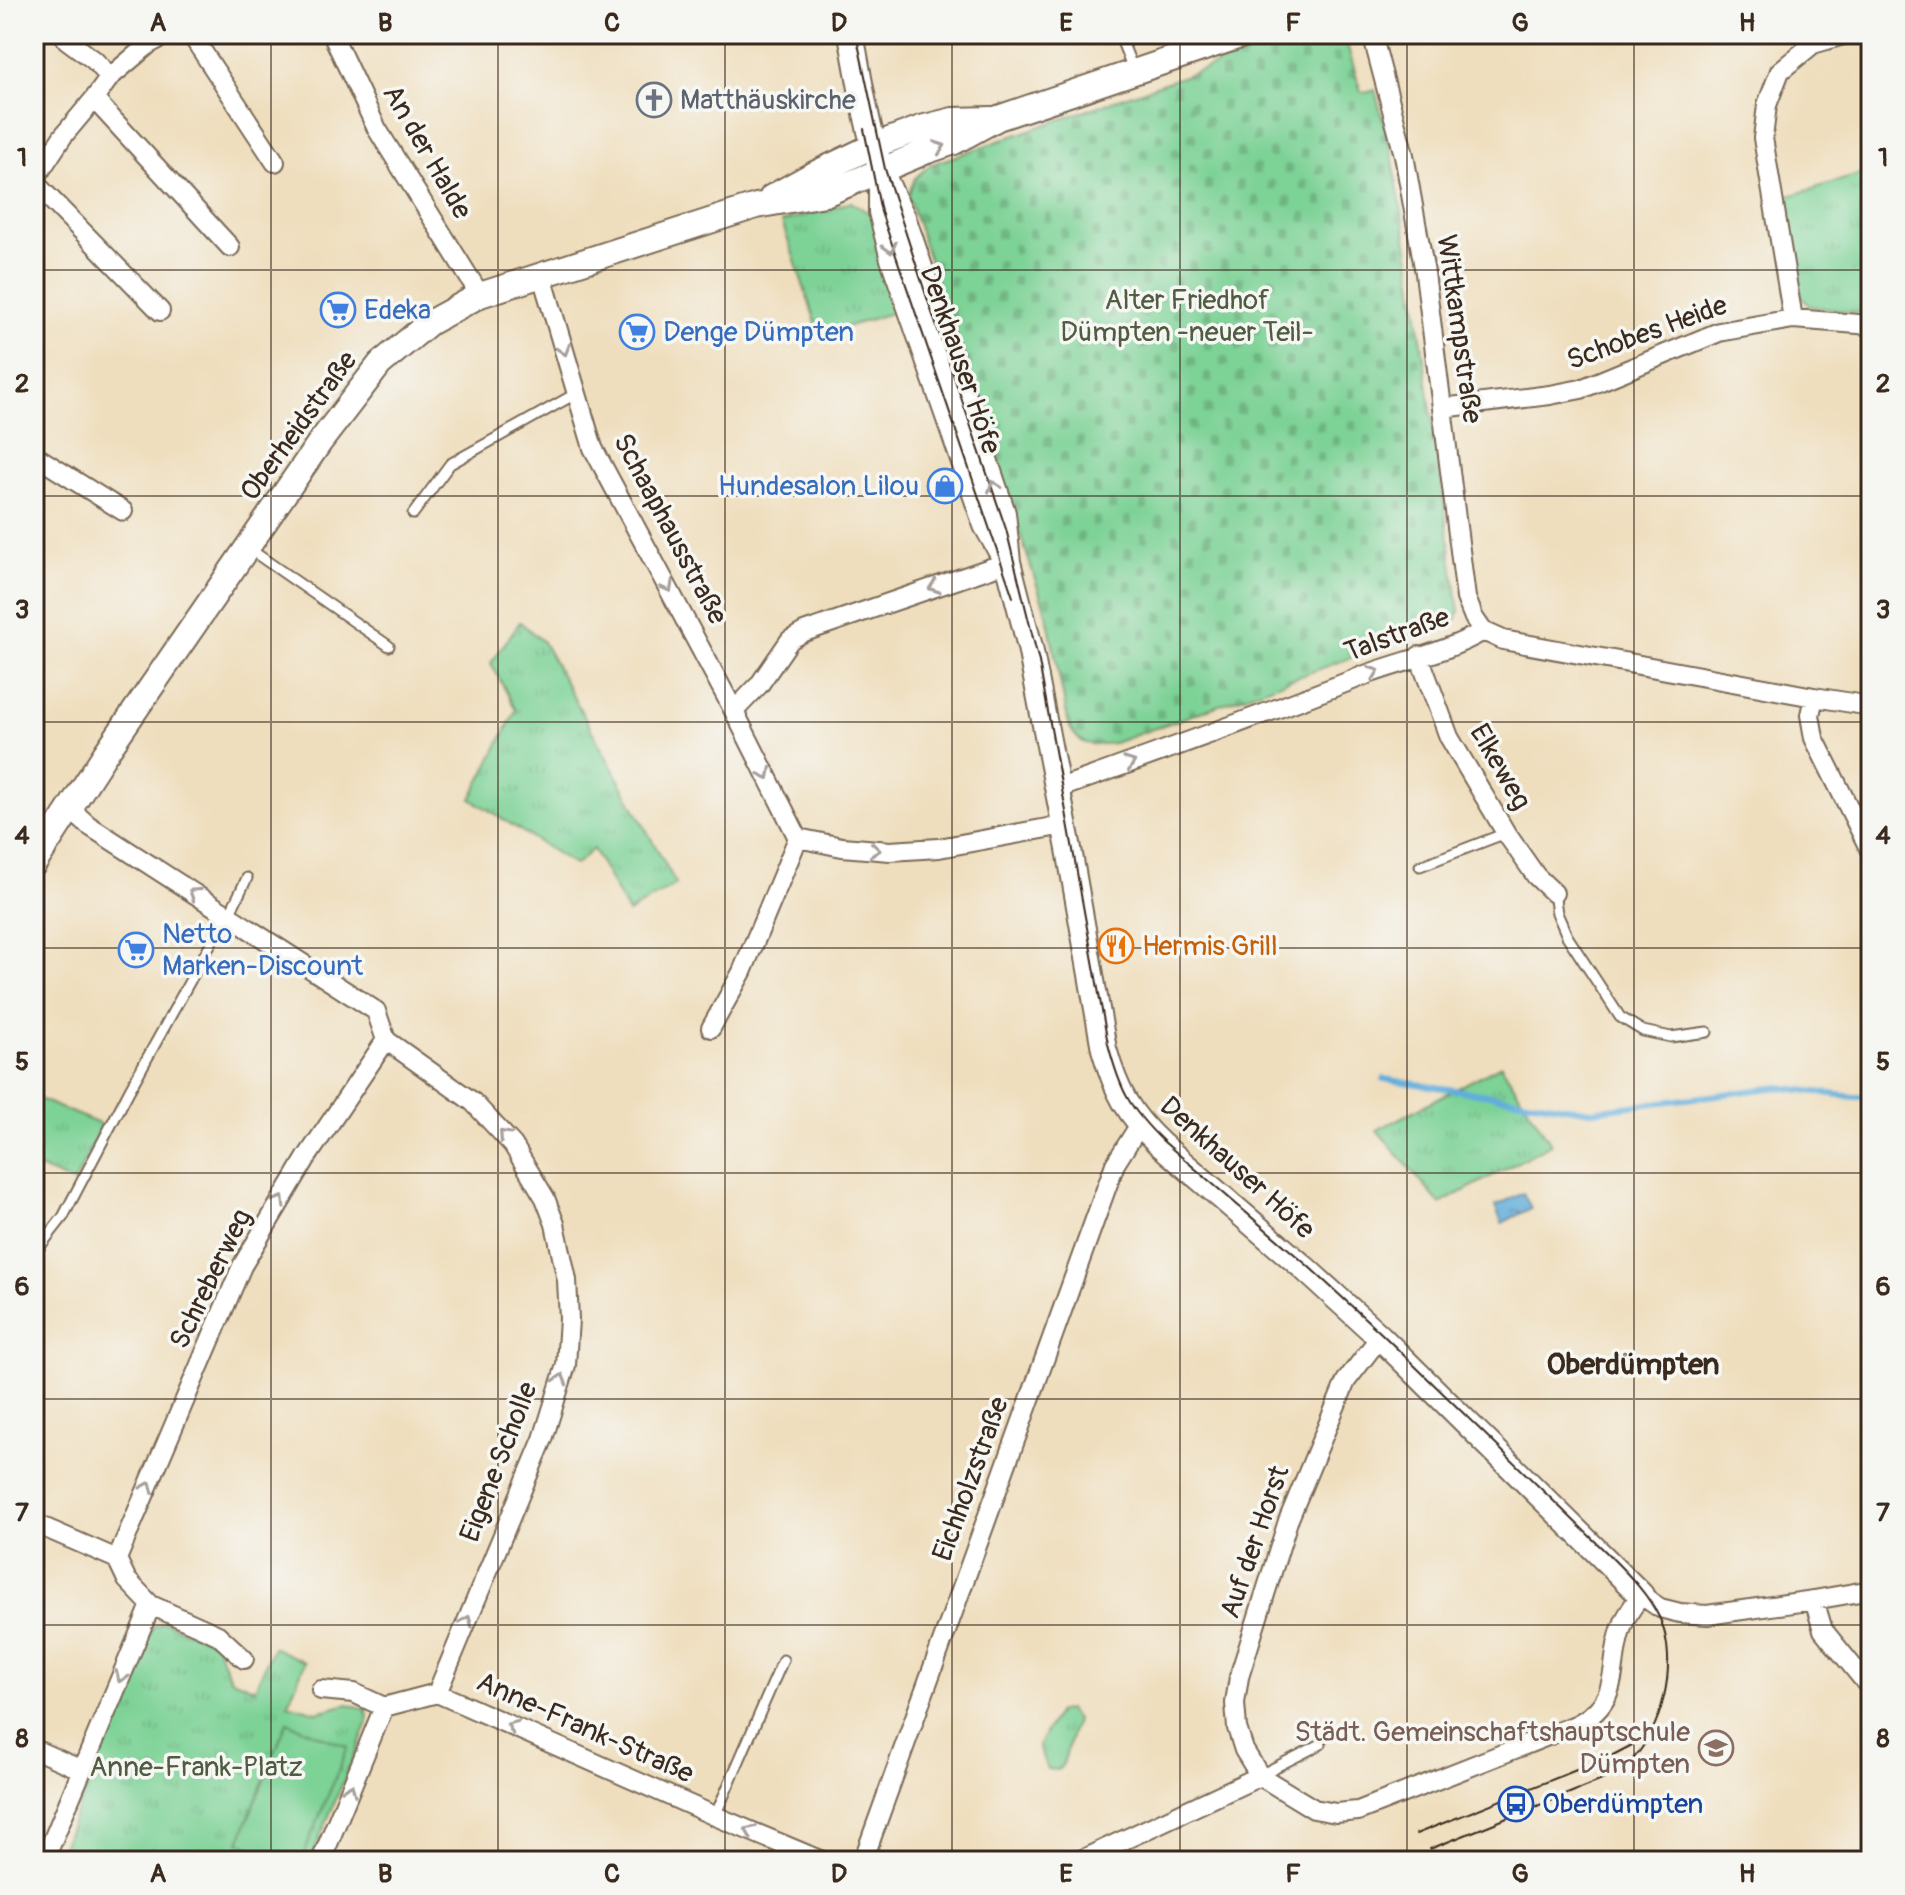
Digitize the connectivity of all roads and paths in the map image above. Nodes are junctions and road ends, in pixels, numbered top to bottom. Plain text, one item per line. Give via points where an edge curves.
1 (63, 34) edge
2 (168, 34) edge
3 (191, 34) edge
4 (332, 34) edge
5 (851, 34) edge
6 (1119, 34) edge
7 (1246, 34) edge
8 (1372, 34) edge
9 (1847, 34) edge
10 (146, 39) edge
11 (1135, 72) junction
12 (110, 77) junction
13 (94, 99) junction
14 (998, 118) junction
15 (873, 146) junction
16 (275, 162) dead end
17 (880, 171) junction
18 (34, 181) edge
19 (756, 206) junction
20 (230, 247) dead end
21 (542, 276) junction
22 (480, 295) junction
23 (160, 311) dead end
24 (1793, 319) junction
25 (1871, 325) edge
26 (577, 393) junction
27 (1442, 408) junction
28 (34, 455) edge
29 (123, 511) dead end
30 (413, 514) dead end
31 (248, 548) junction
32 (1008, 562) junction
33 (1483, 631) junction
34 (389, 646) dead end
35 (1419, 656) junction
36 (1814, 697) junction
37 (1871, 706) edge
38 (734, 711) junction
39 (1057, 789) junction
40 (70, 809) junction
41 (1064, 825) junction
42 (1506, 833) junction
43 (798, 838) junction
44 (1871, 852) edge
45 (34, 864) edge
46 (1420, 866) dead end
47 (247, 878) dead end
48 (1554, 893) joint
49 (228, 914) junction
50 (711, 1028) dead end
51 (1707, 1032) dead end
52 (386, 1040) junction
53 (1141, 1123) junction
54 (34, 1254) edge
55 (1380, 1337) junction
56 (34, 1523) edge
57 (117, 1559) junction
58 (1871, 1590) edge
59 (1641, 1595) junction
60 (1814, 1600) junction
61 (151, 1605) junction
62 (244, 1659) dead end
63 (783, 1660) dead end
64 (1871, 1689) edge
65 (321, 1690) dead end
66 (437, 1693) junction
67 (384, 1707) junction
68 (1321, 1744) dead end
69 (34, 1749) edge
70 (82, 1770) junction
71 (1260, 1776) junction
72 (715, 1816) junction
73 (44, 1861) edge
74 (321, 1861) edge
75 (822, 1861) edge
76 (863, 1861) edge
77 (1079, 1861) edge

1 - 12 street
2 - 10 street
3 - 16 street
4 - 22 street, An der Halde via 377,129
5 - 15 street, Denkhauser Höfe
6 - 11 lane
7 - 11 street
8 - 27 street, Wittkampstraße via 1404,155
9 - 24 street via 1813,44 1780,71 1767,105 1763,138
10 - 12 street
11 - 14 street
12 - 13 street
13 - 18 street
13 - 20 street
14 - 15 street, Oberheidstraße via 942,123
17 -> 14 street, Oberheidstraße
15 - 17 street, Denkhauser Höfe
15 - 19 street, Oberheidstraße
17 - 19 street, Oberheidstraße via 825,194
17 - 32 street, Denkhauser Höfe via 903,217 1003,513
18 - 23 street
19 - 21 street, Oberheidstraße
21 - 22 street, Oberheidstraße
21 -> 26 street, Schaaphausstraße
22 - 31 street, Oberheidstraße via 429,323 380,364
24 - 25 street, Schobes Heide
24 - 27 street, Schobes Heide via 1719,332 1581,389
26 - 30 lane via 450,464
26 -> 38 street, Schaaphausstraße via 593,448
27 - 33 street, Wittkampstraße via 1466,598
28 - 29 street
31 - 34 lane
31 - 40 street, Oberheidstraße
32 -> 38 street via 804,632 790,640
32 - 39 street, Denkhauser Höfe
33 - 35 street, Talstraße
33 - 36 street, Talstraße via 1503,640
39 -> 35 street, Talstraße
35 - 42 street, Elkeweg via 1449,737
36 - 37 street, Talstraße
36 - 44 street via 1814,738
38 -> 43 street, Schaaphausstraße
39 - 41 street, Denkhauser Höfe
40 - 45 street, Oberheidstraße
49 -> 40 street, Eigene Scholle
43 -> 41 street via 890,851 939,848
41 - 53 street, Denkhauser Höfe via 1104,1049 1124,1102
42 - 46 lane
42 - 48 street, Elkeweg
43 - 50 street via 742,972
47 - 49 lane
48 - 51 lane via 1567,936 1620,1017 1643,1031 1671,1037
49 - 52 street, Eigene Scholle via 376,1011
49 - 54 lane via 63,1217
57 -> 52 street, Schreberweg via 242,1266
66 -> 52 street, Eigene Scholle via 543,1439 566,1365 567,1280 545,1198 513,1145 473,1102
53 - 55 street, Denkhauser Höfe
53 - 76 street, Eichholzstraße via 1115,1164
55 - 59 street, Denkhauser Höfe
55 - 71 street, Auf der Horst via 1346,1381 1334,1409 1288,1521 1239,1677 1237,1728
56 - 57 street
57 - 61 street via 127,1580
58 - 60 street
59 - 60 street via 1660,1608 1691,1614
59 - 71 street via 1623,1623 1606,1698 1578,1724 1358,1811 1314,1809
60 - 64 street via 1823,1630
61 - 62 street via 218,1635
61 -> 70 street
63 - 72 lane
65 - 67 street via 354,1693
66 - 67 street, Anne-Frank-Straße
72 -> 66 street, Anne-Frank-Straße
74 -> 67 street
68 - 71 lane
69 - 70 street
70 - 73 street
71 - 77 street
75 -> 72 street, Anne-Frank-Straße

